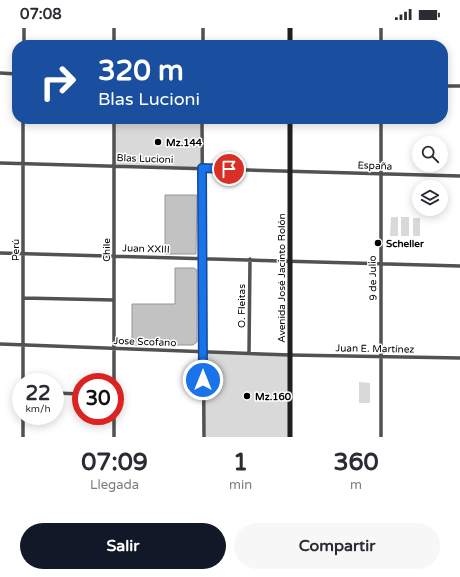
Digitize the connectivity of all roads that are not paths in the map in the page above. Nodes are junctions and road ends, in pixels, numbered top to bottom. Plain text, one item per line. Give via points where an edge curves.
1 (24, 28) edge
2 (114, 28) edge
3 (202, 28) edge
4 (290, 28) edge
5 (381, 28) edge
6 (24, 40) edge
7 (114, 40) edge
8 (203, 40) edge
9 (290, 40) edge
10 (381, 40) edge
11 (0, 73) edge
12 (12, 74) edge
13 (448, 86) edge
14 (460, 86) edge
15 (24, 124) edge
16 (114, 124) edge
17 (202, 124) edge
18 (290, 124) edge
19 (381, 124) edge
20 (0, 163) edge
21 (23, 164) junction
22 (114, 165) junction
23 (202, 168) junction
24 (290, 172) junction
25 (382, 173) junction
26 (460, 176) edge
27 (0, 253) edge
28 (23, 254) junction
29 (114, 255) junction
30 (203, 258) junction
31 (250, 259) junction
32 (291, 261) junction
33 (380, 264) junction
34 (460, 266) edge
35 (23, 298) junction
36 (114, 300) junction
37 (0, 344) edge
38 (23, 345) junction
39 (114, 348) junction
40 (203, 351) junction
41 (249, 353) junction
42 (290, 355) junction
43 (382, 356) junction
44 (460, 358) edge
45 (23, 373) edge
46 (114, 373) edge
47 (23, 425) edge
48 (114, 425) edge
49 (23, 437) edge
50 (114, 437) edge
51 (204, 437) edge
52 (290, 437) edge
53 (381, 437) edge

1 - 6 street
2 - 7 street
3 - 8 street
4 - 9 street
5 - 10 street
11 - 12 street
13 - 14 street
15 - 21 street, Perú
16 - 22 street, Chile
17 - 23 street
18 - 24 street, Avenida José Jacinto Rolón
19 - 25 street, 9 de Julio
20 - 21 street, Blas Lucioni
21 - 22 street, Blas Lucioni
21 - 28 street, Perú
22 - 23 street, Blas Lucioni
22 - 29 street, Chile
23 - 24 street, Blas Lucioni
23 - 30 street
24 - 25 street, España
24 - 32 street, Avenida José Jacinto Rolón
25 - 26 street, España
25 - 33 street, 9 de Julio
27 - 28 street, Juan XXIII
28 - 29 street, Juan XXIII
28 - 35 street, Perú
29 - 30 street, Juan XXIII
29 - 36 street, Chile
30 - 31 street, Juan XXIII
30 - 40 street
31 - 32 street, Juan XXIII
31 - 41 street, O. Fleitas
32 - 33 street, Juan XXIII
32 - 42 street, Avenida José Jacinto Rolón
33 - 34 street, Juan XXIII
33 - 43 street, 9 de Julio
35 - 36 street
35 - 38 street, Perú
36 - 39 street, Chile
37 - 38 street, Jose Scofano
38 - 39 street, Jose Scofano
38 - 45 street, Perú
39 - 40 street, Jose Scofano
39 - 46 street, Chile
40 - 41 street, Jose Scofano
40 - 51 street
41 - 42 street, Jose Scofano
42 - 43 street, Juan E. Martínez
42 - 52 street, Avenida José Jacinto Rolón
43 - 44 street, Juan E. Martínez
43 - 53 street, 9 de Julio
47 - 49 street
48 - 50 street

